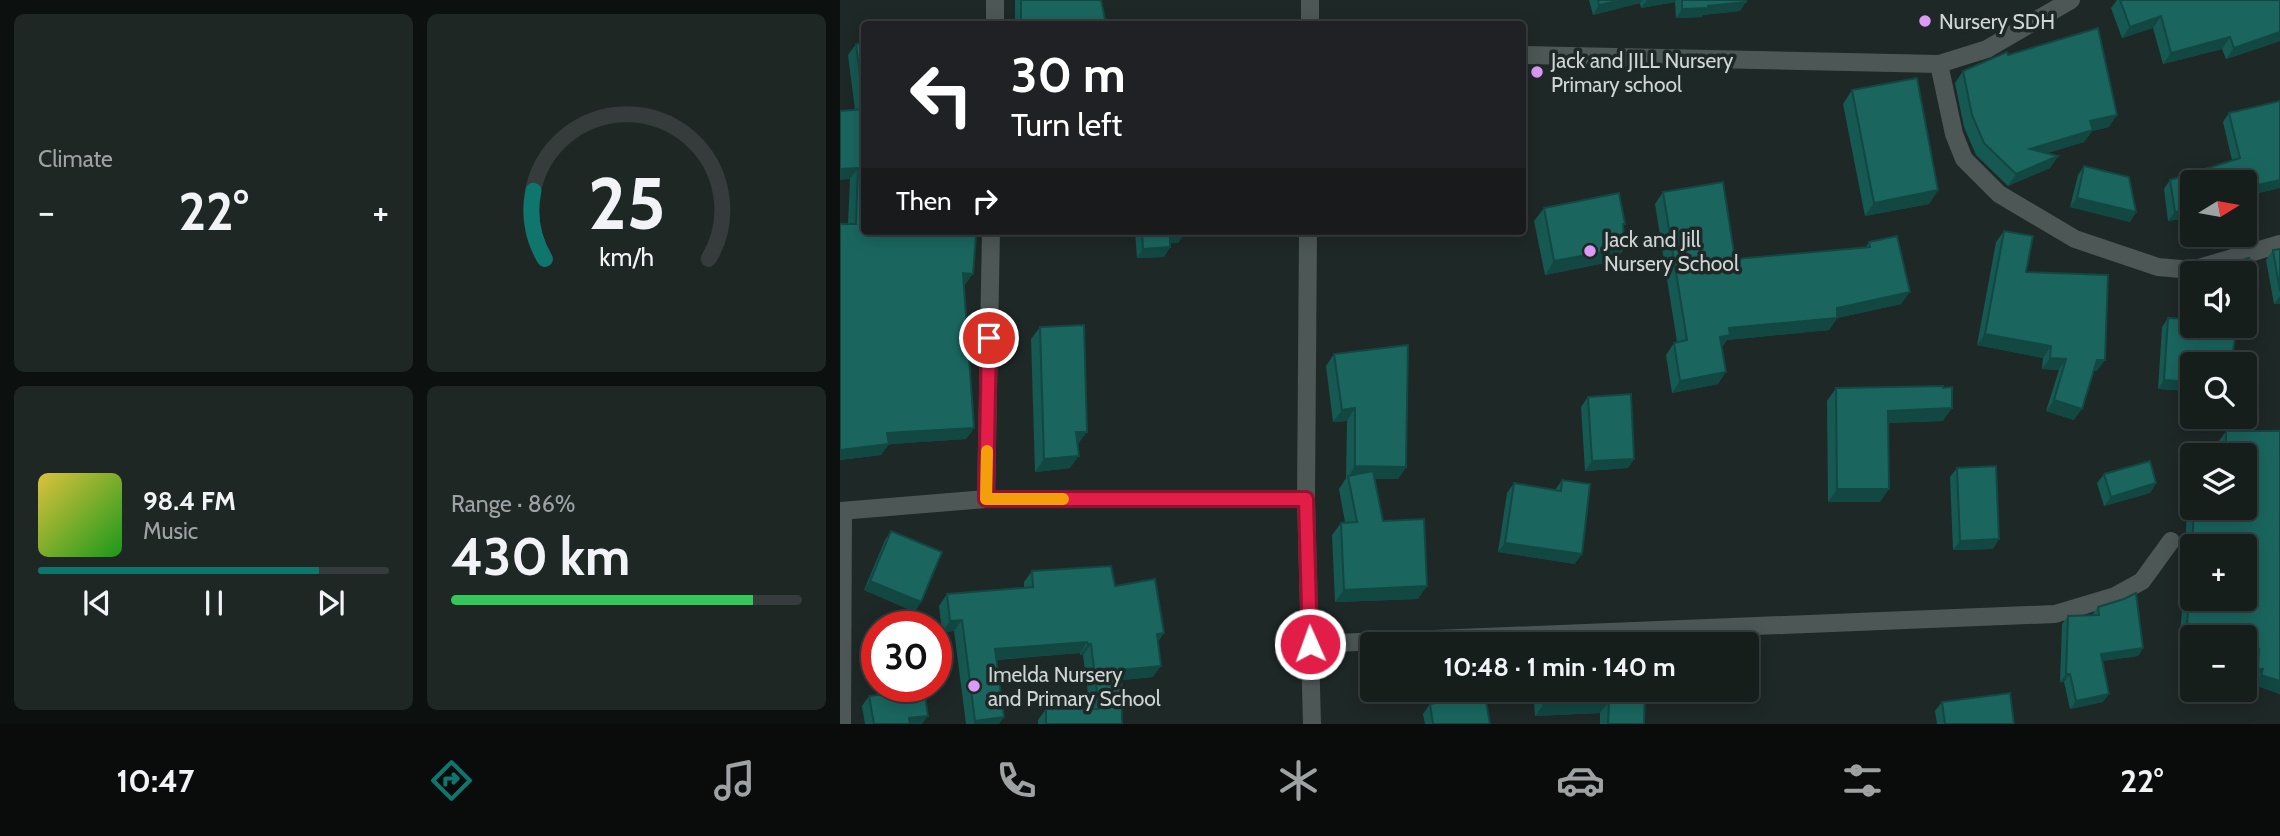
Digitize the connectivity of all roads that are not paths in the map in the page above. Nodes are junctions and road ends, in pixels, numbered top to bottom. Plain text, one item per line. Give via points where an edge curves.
1 (995, 0) edge
2 (1310, 0) edge
3 (2071, 0) edge
4 (995, 21) edge
5 (1310, 21) edge
6 (1526, 55) edge
7 (1939, 64) junction
8 (991, 235) edge
9 (1308, 235) edge
10 (2280, 244) edge
11 (986, 499) junction
12 (1306, 499) junction
13 (842, 511) edge
14 (2171, 541) dead end
15 (1310, 644) junction
16 (842, 724) edge
17 (1312, 724) edge

1 - 4 street
2 - 5 street
3 - 7 street via 1987,49
6 - 7 street
7 - 10 street via 1964,159 1999,194 2075,239 2158,267 2192,270
8 - 11 street
9 - 12 street
11 - 12 street
11 - 13 street
12 - 15 street
13 - 16 street
14 - 15 street via 2142,581 2115,596 2055,614
15 - 17 street

